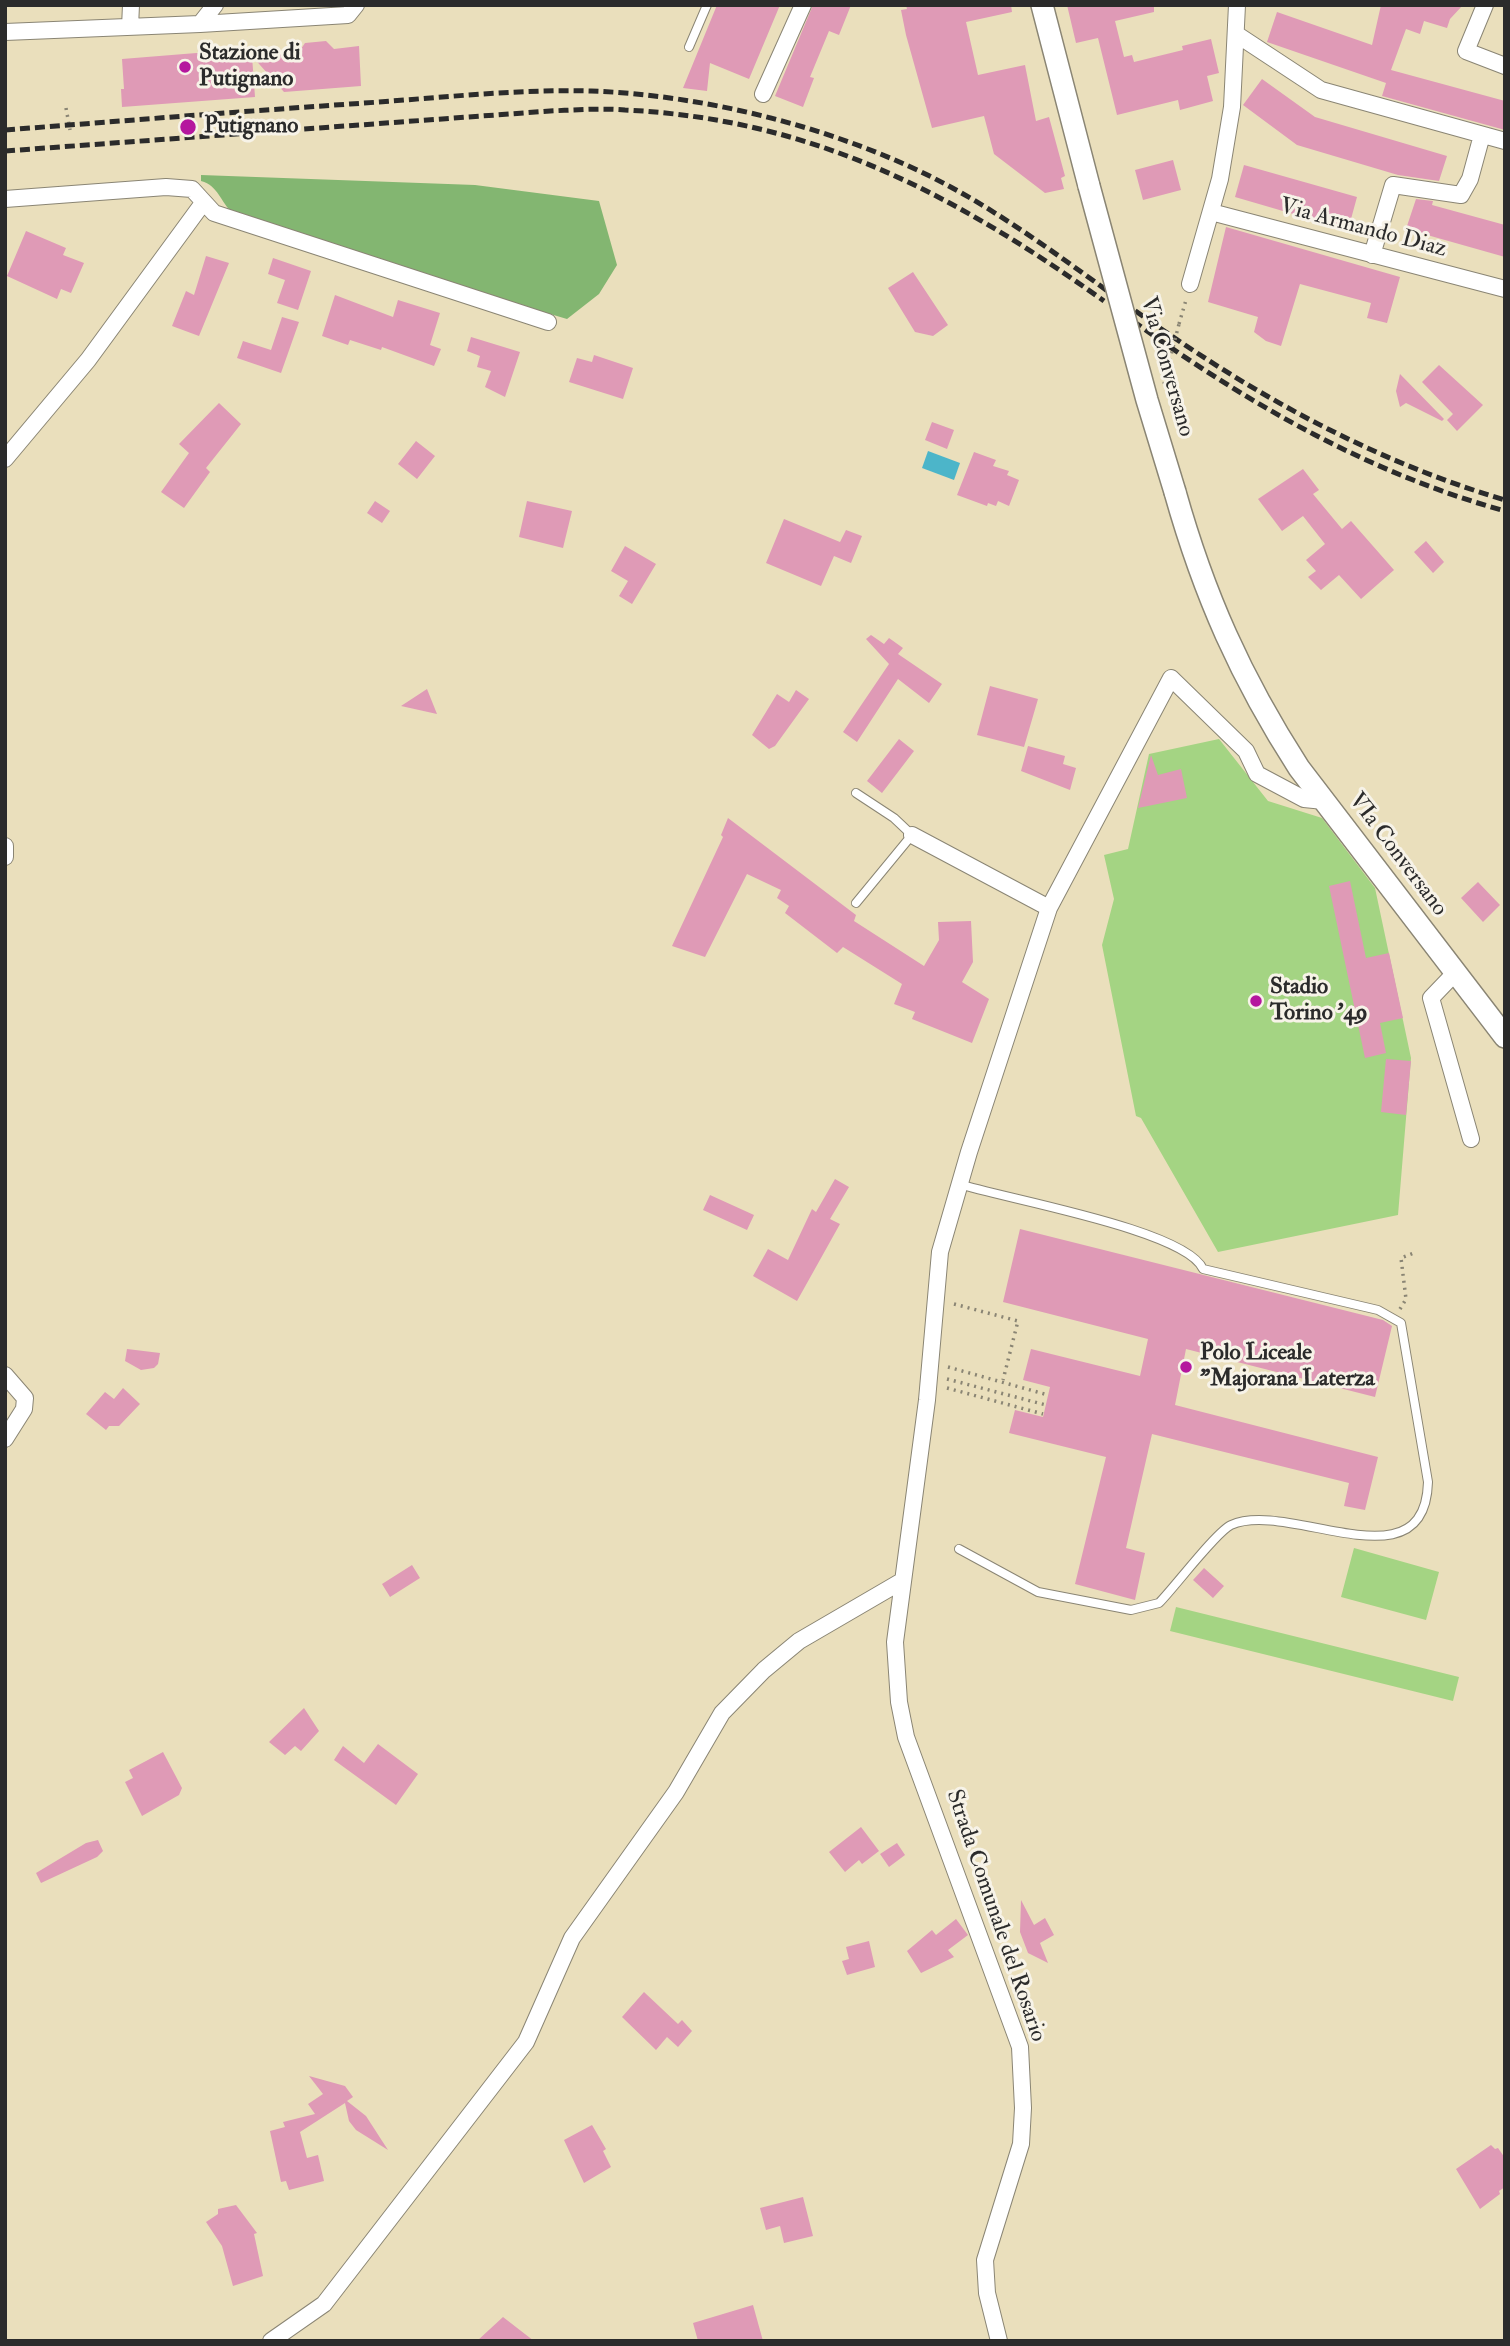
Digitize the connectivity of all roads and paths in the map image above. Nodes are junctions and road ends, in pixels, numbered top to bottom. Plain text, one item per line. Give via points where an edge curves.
1 (131, 5) edge
2 (215, 5) edge
3 (356, 5) edge
4 (707, 5) edge
5 (803, 5) edge
6 (1042, 5) edge
7 (1237, 5) edge
8 (1485, 5) edge
9 (200, 24) junction
10 (130, 27) junction
11 (5, 32) edge
12 (1236, 34) junction
13 (689, 47) dead end
14 (1505, 66) edge
15 (763, 94) dead end
16 (66, 108) dead end
17 (70, 130) dead end
18 (1482, 135) junction
19 (1505, 141) edge
20 (5, 200) edge
21 (203, 203) junction
22 (1211, 212) junction
23 (1372, 255) junction
24 (1190, 284) joint
25 (1505, 289) edge
26 (548, 322) dead end
27 (1168, 367) dead end
28 (5, 459) edge
29 (1274, 730) joint
30 (856, 793) dead end
31 (1324, 801) junction
32 (912, 835) junction
33 (5, 846) edge
34 (5, 857) edge
35 (856, 903) dead end
36 (1049, 908) junction
37 (1455, 973) junction
38 (1505, 1037) edge
39 (1471, 1139) dead end
40 (959, 1184) junction
41 (1414, 1253) dead end
42 (951, 1304) dead end
43 (1395, 1317) junction
44 (948, 1367) dead end
45 (5, 1375) edge
46 (947, 1379) dead end
47 (1003, 1381) junction
48 (947, 1388) dead end
49 (1048, 1395) dead end
50 (1046, 1405) dead end
51 (1044, 1415) dead end
52 (5, 1439) edge
53 (959, 1549) dead end
54 (902, 1581) junction
55 (271, 2341) edge
56 (999, 2341) edge

1 - 10 street
2 - 9 street
3 - 9 street via 348,15
4 - 13 lane
5 - 15 street
6 - 29 main road, Via Conversano, bridge via 1192,554 1216,618
7 - 12 street
8 - 14 street via 1466,51
9 - 10 street
10 - 11 street
12 - 18 street via 1321,90
12 - 22 street via 1233,107
16 - 17 path
18 - 19 street
18 - 23 street via 1461,195 1393,184
20 - 21 street via 166,187 192,189
21 - 26 street via 214,214 242,224
21 - 28 street via 88,360
22 - 23 street, Via Armando Diaz
22 - 24 street
23 - 25 street, Via Armando Diaz
24 - 27 path, bridge
29 - 31 main road, VIa Conversano
30 - 32 lane
31 - 36 street, Strada Comunale del Rosario via 1304,799 1257,774 1246,751 1171,678
31 - 37 main road, VIa Conversano
32 - 35 lane
32 - 36 street
33 - 34 street
36 - 40 street, Strada Comunale del Rosario
37 - 38 main road, VIa Conversano
37 - 39 street via 1431,998
40 - 43 lane via 1117,1224 1185,1250 1199,1259 1203,1269
40 - 54 street, Strada Comunale del Rosario via 940,1252 910,1546
41 - 43 path via 1401,1258 1406,1299
42 - 47 path via 1018,1321
43 - 53 lane via 1401,1323 1428,1482 1427,1503 1401,1535 1375,1536 1253,1519 1229,1526 1159,1603 1131,1610 1038,1592
44 - 47 path
45 - 52 street via 25,1398 24,1409
46 - 50 path
47 - 49 path
48 - 51 path
54 - 55 street via 799,1642 722,1713 676,1792 572,1938 526,2042 324,2304
54 - 56 street, Strada Comunale del Rosario via 895,1642 906,1737 1020,2047 1021,2144 985,2260 986,2294

